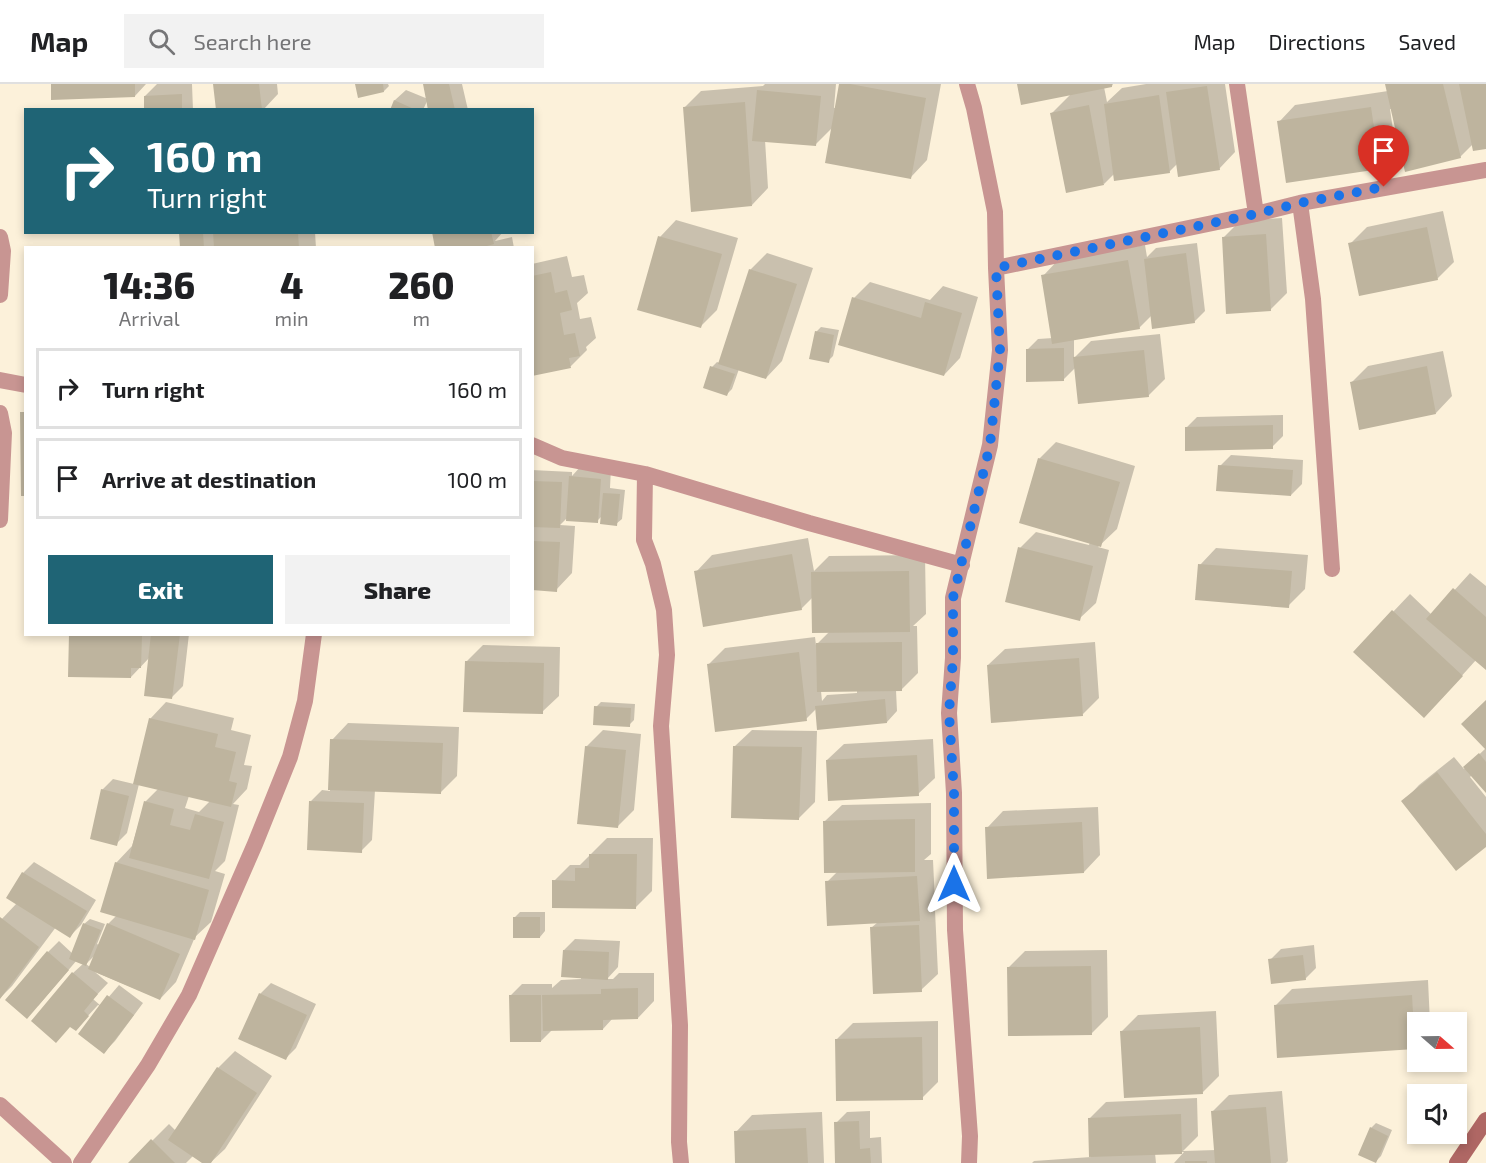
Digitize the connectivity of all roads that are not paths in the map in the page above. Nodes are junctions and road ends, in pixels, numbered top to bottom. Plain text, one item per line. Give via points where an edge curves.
1 (967, 84) edge
2 (1237, 84) edge
3 (1486, 170) edge
4 (1300, 203) junction
5 (1256, 214) junction
6 (0, 237) edge
7 (996, 268) junction
8 (0, 295) edge
9 (0, 380) edge
10 (24, 386) edge
11 (0, 413) edge
12 (534, 447) edge
13 (645, 474) junction
14 (0, 520) edge
15 (962, 564) junction
16 (1332, 569) dead end
17 (314, 636) edge
18 (0, 1105) edge
19 (1486, 1120) edge
20 (64, 1163) edge
21 (81, 1163) edge
22 (681, 1163) edge
23 (969, 1163) edge
24 (1457, 1163) edge

1 - 7 street via 995,212
2 - 5 street
3 - 4 street
4 - 5 street
4 - 16 street via 1313,299
5 - 7 street
6 - 8 street
7 - 15 street via 1000,350 990,445
9 - 10 street
11 - 14 street via 4,433
12 - 13 street via 562,458
13 - 15 street
13 - 22 street via 644,540 664,610 667,655 661,726 680,1025
15 - 23 street via 953,598 949,713 955,930
17 - 21 street via 305,701 290,757 189,995 148,1065
18 - 20 street
19 - 24 main road

